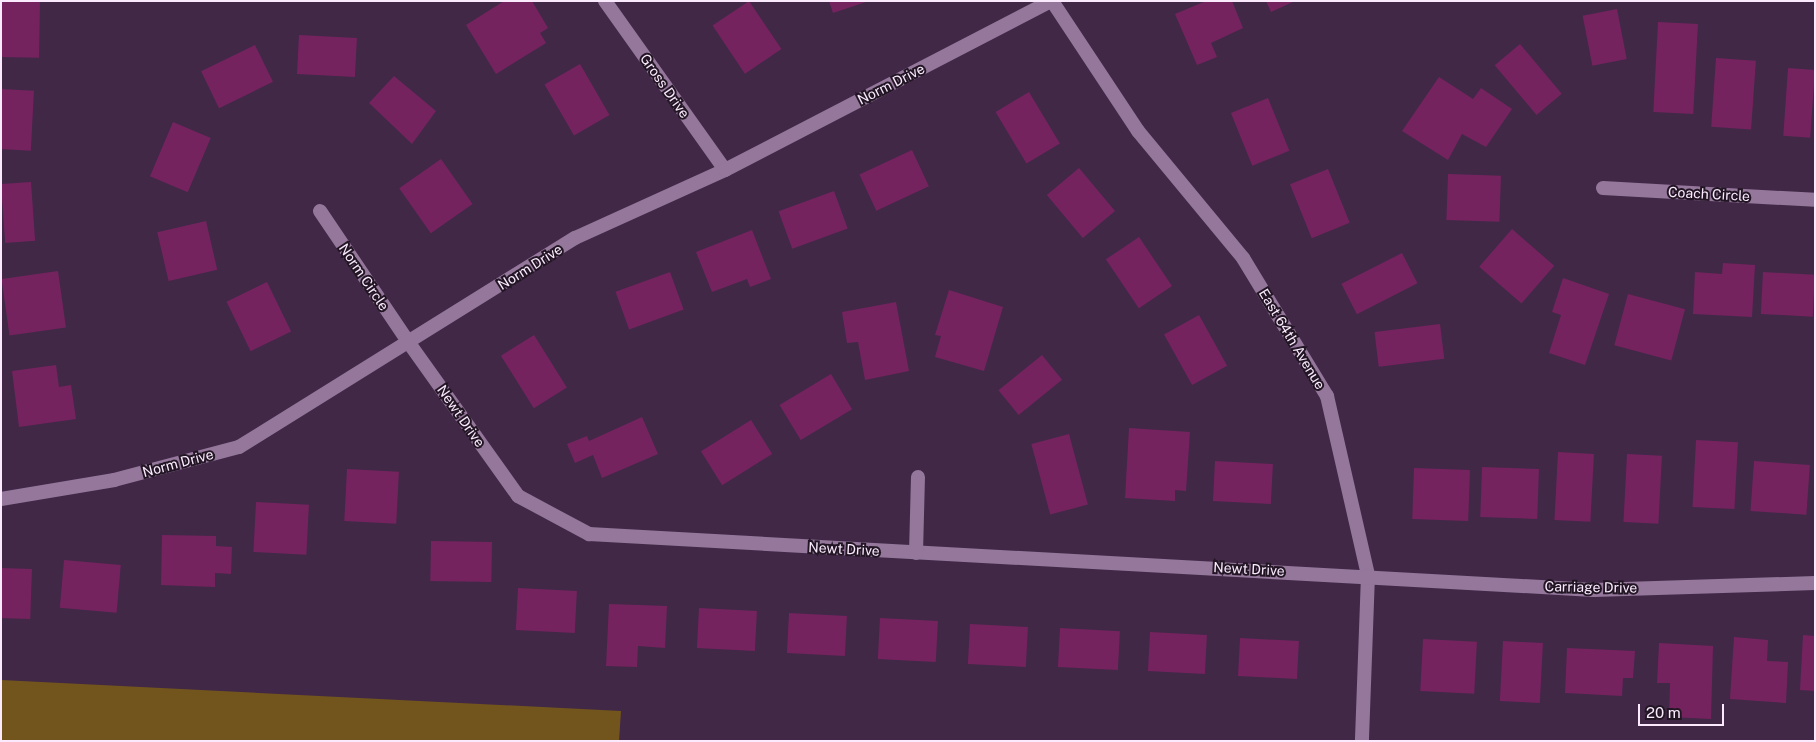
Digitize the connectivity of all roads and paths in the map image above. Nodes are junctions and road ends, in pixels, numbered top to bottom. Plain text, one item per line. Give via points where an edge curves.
1 (605, 1) edge
2 (1052, 1) edge
3 (725, 170) junction
4 (1603, 188) dead end
5 (1815, 200) edge
6 (320, 211) dead end
7 (409, 343) junction
8 (918, 477) dead end
9 (1, 499) edge
10 (916, 553) junction
11 (1368, 575) junction
12 (1815, 583) edge
13 (1362, 741) edge

1 - 3 street, Gross Drive
2 - 3 street, Norm Drive
2 - 11 street, East 64th Avenue via 1138,131 1243,258 1327,396
3 - 7 street, Norm Drive via 576,238
4 - 5 street, Coach Circle
6 - 7 street, Norm Circle
7 - 9 street, Norm Drive via 239,447 114,480
7 - 10 street, Newt Drive via 518,496 589,534
8 - 10 street
10 - 11 street, Newt Drive
11 - 12 street, Carriage Drive via 1593,590
11 - 13 street, East 64th Avenue

